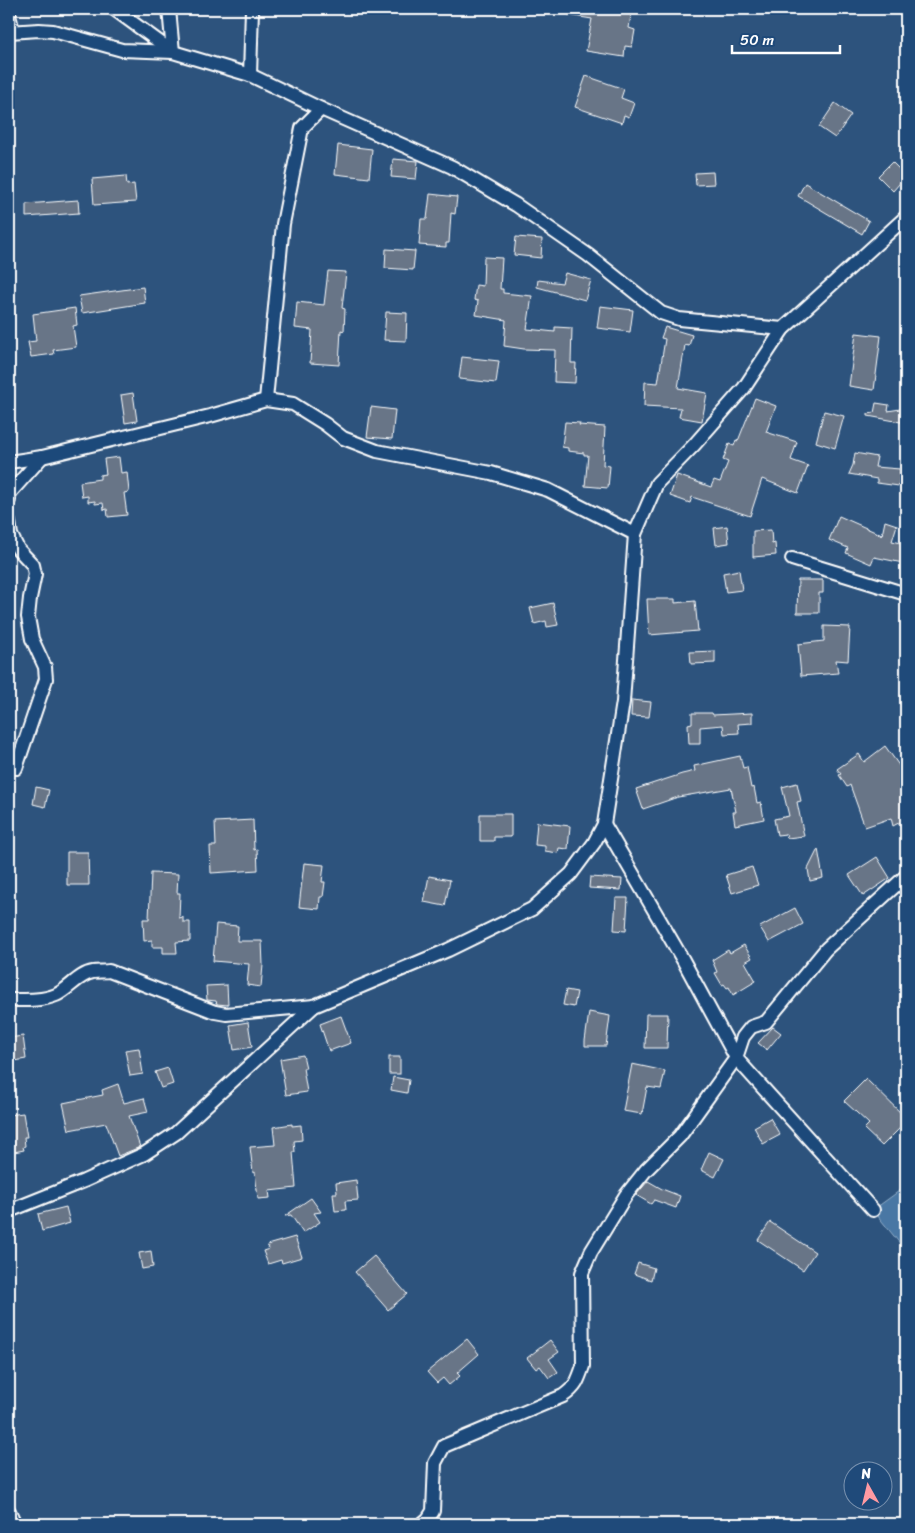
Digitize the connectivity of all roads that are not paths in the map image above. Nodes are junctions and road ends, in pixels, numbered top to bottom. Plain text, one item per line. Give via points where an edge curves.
1 (114, 9) edge
2 (169, 9) edge
3 (252, 9) edge
4 (9, 15) edge
5 (10, 30) edge
6 (173, 52) junction
7 (250, 75) junction
8 (321, 109) junction
9 (906, 217) edge
10 (782, 329) junction
11 (266, 400) junction
12 (42, 457) junction
13 (9, 462) edge
14 (9, 500) edge
15 (9, 522) edge
16 (635, 534) junction
17 (792, 559) dead end
18 (906, 594) edge
19 (16, 768) dead end
20 (604, 824) junction
21 (906, 876) edge
22 (9, 1000) edge
23 (314, 1006) junction
24 (736, 1058) junction
25 (9, 1210) edge
26 (873, 1210) dead end
27 (9, 1511) edge
28 (15, 1524) edge
29 (422, 1524) edge

1 - 6 street
2 - 6 street
3 - 7 street
4 - 5 street
5 - 6 street via 53,32 122,50
6 - 7 street
7 - 8 street
8 - 10 street via 452,167 516,205 580,249 661,313 679,319
8 - 11 street via 302,128 284,224
9 - 10 street
10 - 16 street via 744,388 657,483
11 - 12 street
11 - 16 street via 293,404 343,438 377,451 444,462 548,490
12 - 13 street
12 - 14 street via 10,494
15 - 19 street via 18,549 33,565 35,574 28,617 46,679
16 - 20 street via 623,702
17 - 18 street
20 - 23 street via 571,874 532,909 448,950
20 - 24 street
21 - 24 street via 826,949 766,1022 751,1027 743,1037
22 - 23 street via 54,996 92,972 109,971 214,1012 226,1014
23 - 25 street via 176,1133 144,1154
24 - 26 street
24 - 29 street via 680,1136 626,1195 591,1252 582,1273 583,1366 573,1389 444,1446 435,1463 433,1511
27 - 28 street

